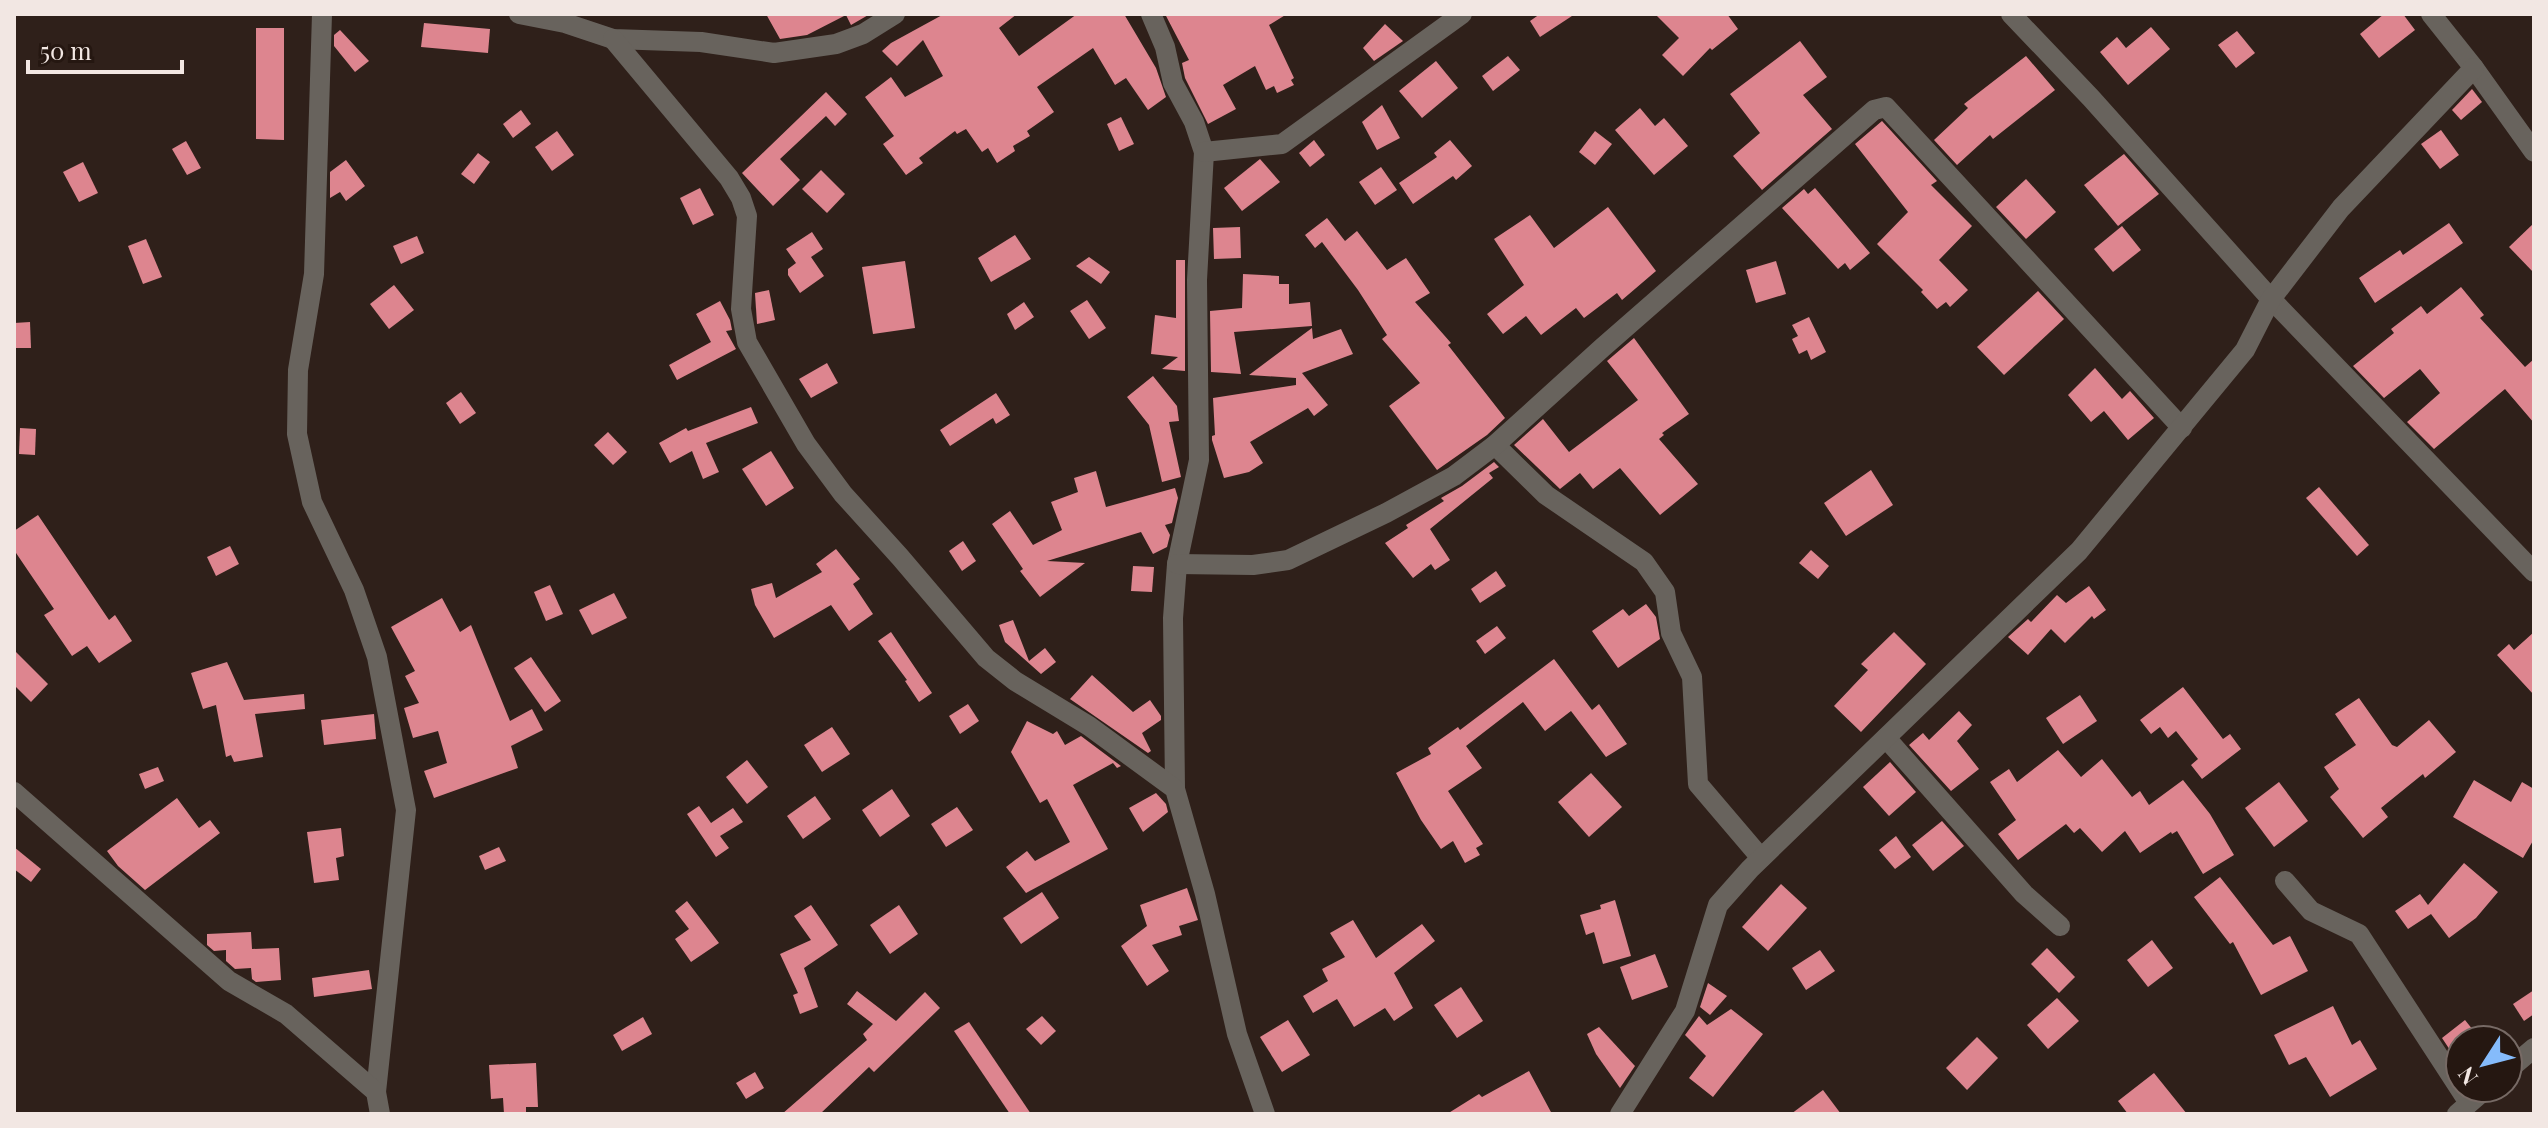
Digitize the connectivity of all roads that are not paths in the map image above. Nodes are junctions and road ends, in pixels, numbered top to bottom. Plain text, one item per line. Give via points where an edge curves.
1 (322, 14) edge
2 (519, 14) edge
3 (895, 14) edge
4 (1151, 14) edge
5 (1462, 14) edge
6 (2011, 14) edge
7 (2431, 14) edge
8 (613, 39) junction
9 (2474, 68) junction
10 (1204, 152) junction
11 (2534, 152) edge
12 (2271, 299) junction
13 (2182, 428) junction
14 (1495, 445) junction
15 (1177, 564) junction
16 (2534, 572) edge
17 (1886, 738) junction
18 (1175, 789) junction
19 (14, 792) edge
20 (1761, 858) junction
21 (2285, 881) dead end
22 (2060, 926) dead end
23 (376, 1092) junction
24 (2463, 1109) edge
25 (380, 1114) edge
26 (1265, 1114) edge
27 (1620, 1114) edge

1 - 23 street via 314,274 298,370 297,434 312,502 354,590 377,657 406,810
2 - 8 street
3 - 8 street via 836,44 774,53 701,42
4 - 10 street via 1173,83
5 - 10 street via 1282,144
6 - 12 street
7 - 9 street
8 - 18 street via 741,198 747,216 741,309 747,342 806,444 843,494 986,658
9 - 11 street
9 - 12 street via 2341,208
10 - 15 street via 1197,280 1199,460
12 - 13 street via 2245,350
12 - 16 street
13 - 14 street via 1886,107 1874,110
13 - 17 street via 2079,551
14 - 15 street via 1454,476 1288,560
14 - 20 street via 1546,495 1644,562 1665,592 1671,633 1692,677 1698,784
15 - 18 street
17 - 20 street
17 - 22 street via 2024,894
18 - 26 street via 1237,1034
19 - 23 street via 229,981 286,1014
20 - 27 street via 1718,905 1685,1011
21 - 24 street via 2311,911 2359,934
23 - 25 street

